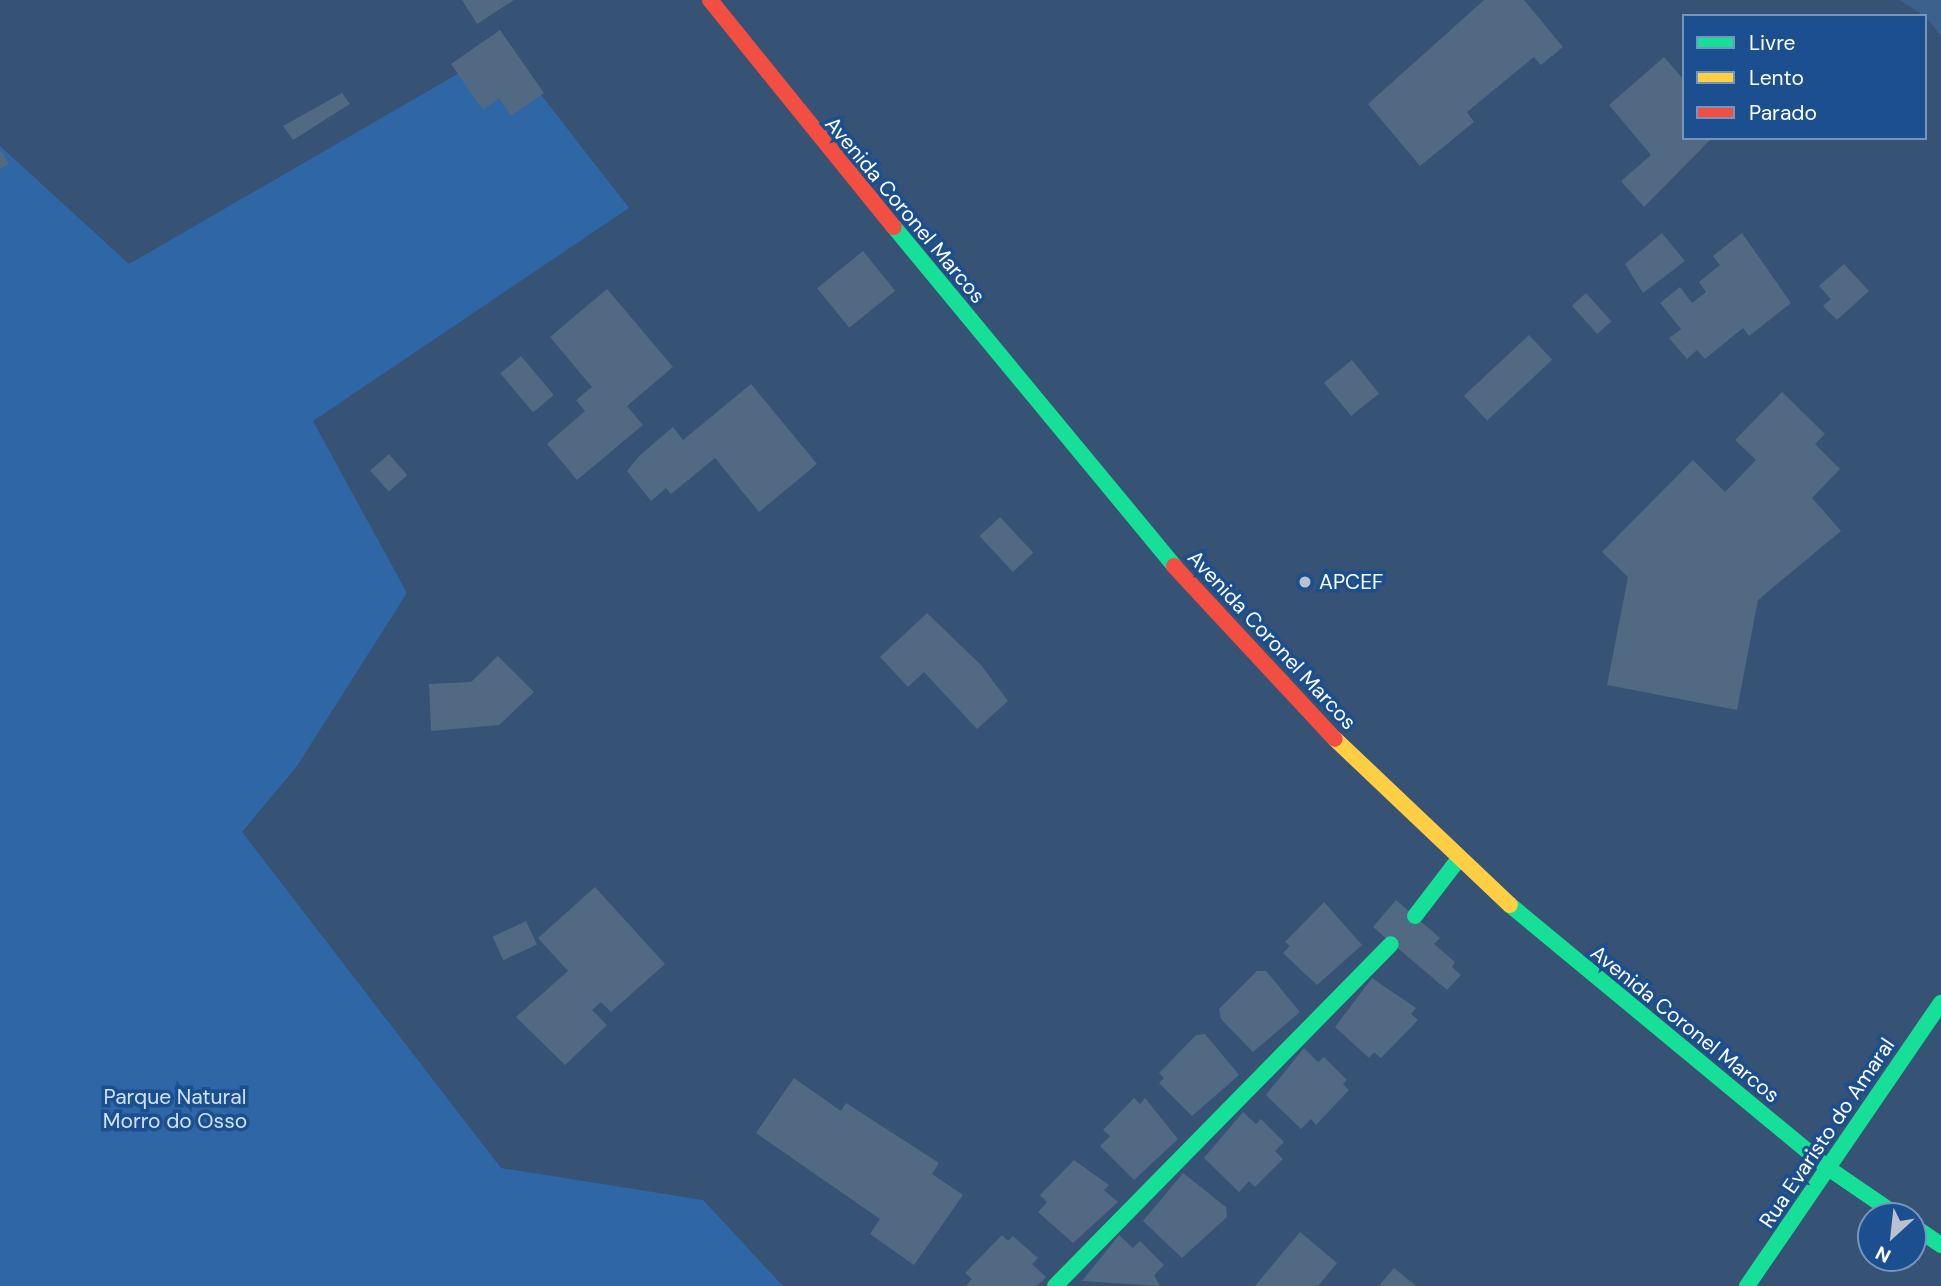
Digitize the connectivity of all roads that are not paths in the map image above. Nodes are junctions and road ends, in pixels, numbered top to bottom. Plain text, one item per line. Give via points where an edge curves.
1 (710, 0) edge
2 (1458, 860) junction
3 (1415, 916) dead end
4 (1391, 944) dead end
5 (1941, 1003) edge
6 (1828, 1168) junction
7 (1878, 1202) edge
8 (1055, 1286) edge
9 (1747, 1286) edge

1 - 2 main road, Avenida Coronel Marcos via 1128,515 1268,672
2 - 3 main road
2 - 6 main road, Avenida Coronel Marcos
4 - 8 main road
5 - 6 main road, Rua Evaristo do Amaral
6 - 7 main road, Avenida Coronel Marcos
6 - 9 main road, Rua Evaristo do Amaral

